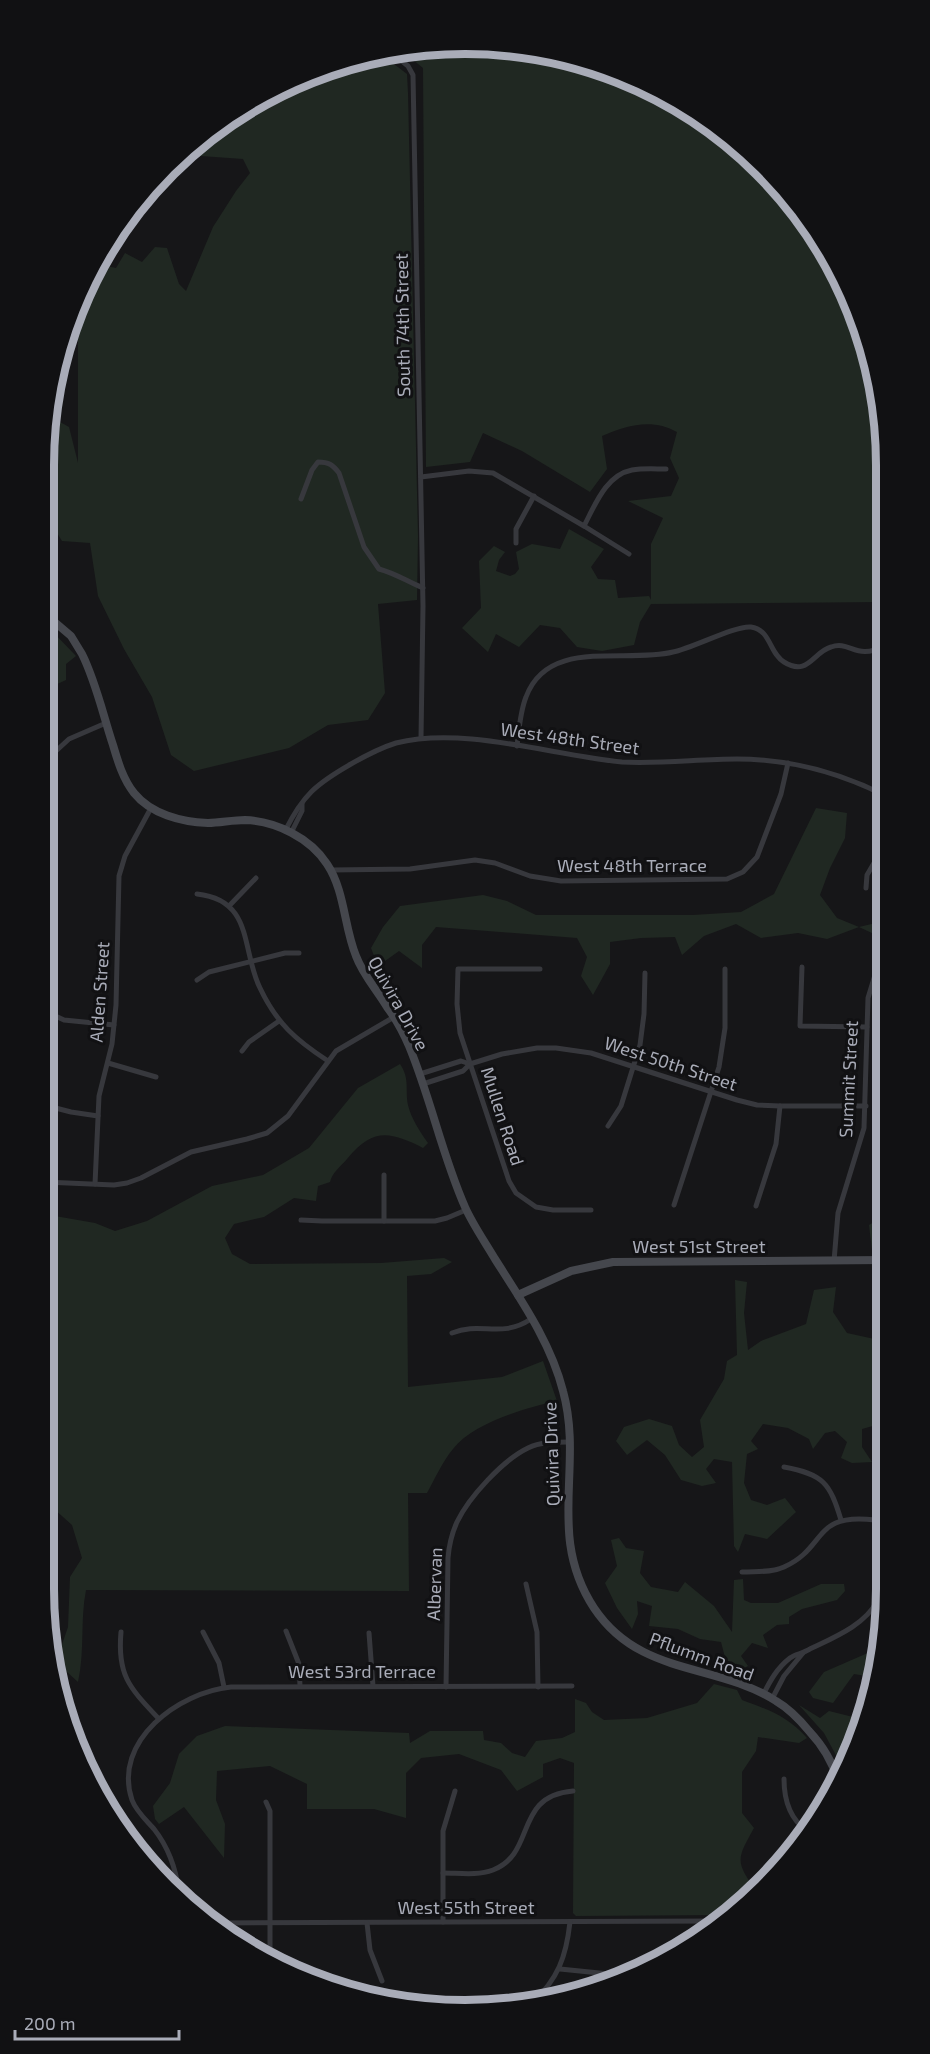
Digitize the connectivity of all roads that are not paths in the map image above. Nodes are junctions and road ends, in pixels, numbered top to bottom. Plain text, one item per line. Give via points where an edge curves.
1 (400, 60) edge
2 (666, 469) dead end
3 (421, 477) junction
4 (534, 496) junction
5 (301, 499) dead end
6 (584, 526) junction
7 (516, 543) dead end
8 (629, 554) dead end
9 (423, 588) junction
10 (54, 622) edge
11 (876, 650) edge
12 (106, 723) junction
13 (421, 738) junction
14 (517, 746) junction
15 (54, 753) edge
16 (788, 763) junction
17 (876, 792) edge
18 (151, 808) junction
19 (288, 832) junction
20 (876, 860) edge
21 (331, 870) junction
22 (256, 878) dead end
23 (866, 888) dead end
24 (197, 894) dead end
25 (229, 906) junction
26 (299, 953) dead end
27 (252, 961) junction
28 (802, 967) dead end
29 (540, 969) dead end
30 (725, 969) dead end
31 (645, 973) dead end
32 (876, 974) edge
33 (197, 980) dead end
34 (54, 1015) edge
35 (394, 1017) junction
36 (279, 1021) junction
37 (114, 1025) junction
38 (867, 1027) junction
39 (242, 1051) dead end
40 (328, 1061) junction
41 (108, 1063) junction
42 (470, 1064) junction
43 (633, 1066) junction
44 (420, 1074) junction
45 (156, 1077) dead end
46 (423, 1084) junction
47 (712, 1092) junction
48 (780, 1106) junction
49 (866, 1106) junction
50 (54, 1107) edge
51 (98, 1116) junction
52 (608, 1126) dead end
53 (384, 1175) dead end
54 (54, 1182) edge
55 (94, 1184) junction
56 (674, 1206) dead end
57 (756, 1206) dead end
58 (466, 1210) junction
59 (591, 1210) dead end
60 (301, 1220) dead end
61 (384, 1221) junction
62 (876, 1260) edge
63 (834, 1261) junction
64 (518, 1295) junction
65 (531, 1319) junction
66 (452, 1333) dead end
67 (569, 1442) junction
68 (784, 1467) dead end
69 (876, 1516) edge
70 (841, 1520) junction
71 (875, 1520) junction
72 (876, 1542) edge
73 (570, 1548) joint
74 (742, 1572) dead end
75 (526, 1584) dead end
76 (875, 1604) edge
77 (286, 1631) dead end
78 (121, 1632) dead end
79 (203, 1632) dead end
80 (369, 1633) dead end
81 (803, 1653) junction
82 (780, 1667) junction
83 (787, 1672) junction
84 (300, 1686) junction
85 (373, 1686) junction
86 (572, 1686) dead end
87 (224, 1687) junction
88 (446, 1687) junction
89 (538, 1687) junction
90 (763, 1695) junction
91 (772, 1699) junction
92 (159, 1719) junction
93 (834, 1772) edge
94 (784, 1779) dead end
95 (455, 1791) dead end
96 (573, 1791) dead end
97 (267, 1802) dead end
98 (801, 1825) edge
99 (443, 1873) junction
100 (178, 1883) edge
101 (707, 1921) edge
102 (443, 1922) junction
103 (570, 1922) junction
104 (226, 1923) edge
105 (270, 1923) junction
106 (366, 1923) junction
107 (270, 1951) edge
108 (560, 1969) junction
109 (608, 1974) edge
110 (382, 1981) dead end
111 (545, 1991) edge

1 - 3 street, South 74th Street via 413,75
2 - 6 street via 631,470 614,478
3 - 4 street via 493,473
3 - 9 street, South 74th Street
4 - 6 street
4 - 7 street via 516,530
5 - 9 street via 318,462 334,466 364,547 379,569
6 - 8 street
9 - 13 street, South 74th Street
10 - 12 main road, Quivira Drive via 78,645
11 - 14 street via 868,653 832,646 810,664 791,666 780,659 761,631 742,627 671,653 569,658 543,671 529,690
12 - 15 street via 69,739
12 - 18 main road, Quivira Drive via 128,784
13 - 14 street, West 48th Street via 452,737
13 - 19 street, West 48th Street via 370,753 321,782 307,795
14 - 16 street, West 48th Street via 622,762 736,759
16 - 17 street, West 48th Street via 827,772
16 - 21 street, West 48th Terrace via 781,794 757,857 743,872 727,879 561,881 475,860 410,869
18 - 19 main road, Quivira Drive via 180,819 207,823 263,822
18 - 37 street, Alden Street via 125,856 119,876
19 - 21 main road, Quivira Drive via 305,840
20 - 23 street via 867,875
21 - 35 main road, Quivira Drive via 354,953
22 - 25 street
24 - 25 street via 214,897
25 - 27 street via 244,929
26 - 27 street
27 - 33 street via 210,972
27 - 36 street via 259,987
28 - 38 street via 800,1026
29 - 42 street, Mullen Road via 458,969 459,1024
30 - 47 street via 724,1028
31 - 43 street via 642,1030
32 - 38 street, Summit Street via 868,998
34 - 37 street
35 - 40 street via 340,1048
35 - 44 main road, Quivira Drive
36 - 39 street
36 - 40 street via 295,1039
37 - 41 street, Alden Street
38 - 49 street, Summit Street
40 - 55 street via 288,1116 272,1130 258,1137 191,1152 133,1182
41 - 45 street
41 - 51 street, Alden Street
42 - 43 street, West 50th Street via 519,1051 556,1048 591,1053
42 - 44 street, West 50th Street via 461,1061
42 - 46 street, West 50th Street via 463,1071
42 - 59 street, Mullen Road via 504,1170 516,1192 529,1203 546,1209
43 - 47 street, West 50th Street
43 - 52 street via 618,1112
44 - 46 main road, Quivira Drive
46 - 58 main road, Quivira Drive
47 - 48 street, West 50th Street
47 - 56 street
48 - 49 street, West 50th Street
48 - 57 street via 776,1144
49 - 63 street, Summit Street via 863,1137 838,1213
50 - 51 street
51 - 55 street, Alden Street
53 - 61 street
54 - 55 street
58 - 61 street via 435,1221
58 - 64 main road, Quivira Drive
60 - 61 street
62 - 63 main road, West 51st Street
63 - 64 main road, West 51st Street via 613,1262 571,1271
64 - 65 main road, Quivira Drive
65 - 66 street via 512,1329 468,1328
65 - 67 main road, Quivira Drive via 551,1355 563,1389
67 - 73 main road, Quivira Drive
67 - 88 street, Albervan via 536,1445 510,1459 457,1522 448,1558
68 - 70 street via 805,1471 822,1481 830,1490
69 - 71 street
70 - 71 street
70 - 74 street via 822,1532 799,1558 785,1567
71 - 72 street
73 - 90 main road, Pflumm Road via 584,1592 606,1623 629,1644 657,1660 740,1684
75 - 89 street via 537,1632
76 - 81 street via 848,1629
77 - 84 street via 299,1664
78 - 92 street via 122,1671
79 - 87 street via 219,1663
80 - 85 street
81 - 82 street
81 - 83 street
82 - 83 street
82 - 90 street
83 - 91 street
84 - 85 street, West 53rd Terrace
84 - 87 street, West 53rd Terrace
85 - 88 street, West 53rd Terrace
86 - 89 street, West 53rd Terrace
87 - 92 street, West 53rd Terrace via 193,1696
88 - 89 street, West 53rd Terrace
90 - 91 main road, Pflumm Road
91 - 93 main road, Pflumm Road via 803,1724 824,1748
92 - 100 street via 139,1742 129,1767 128,1787 133,1803 171,1858
94 - 98 street via 787,1803
95 - 99 street via 443,1830
96 - 99 street via 557,1794 537,1807 518,1848 504,1864 480,1873
97 - 105 street
99 - 102 street
101 - 103 street, West 55th Street
102 - 103 street, West 55th Street
102 - 106 street, West 55th Street
103 - 108 street
104 - 105 street, West 55th Street
105 - 106 street, West 55th Street
105 - 107 street
106 - 110 street via 370,1950
108 - 109 street
108 - 111 street

